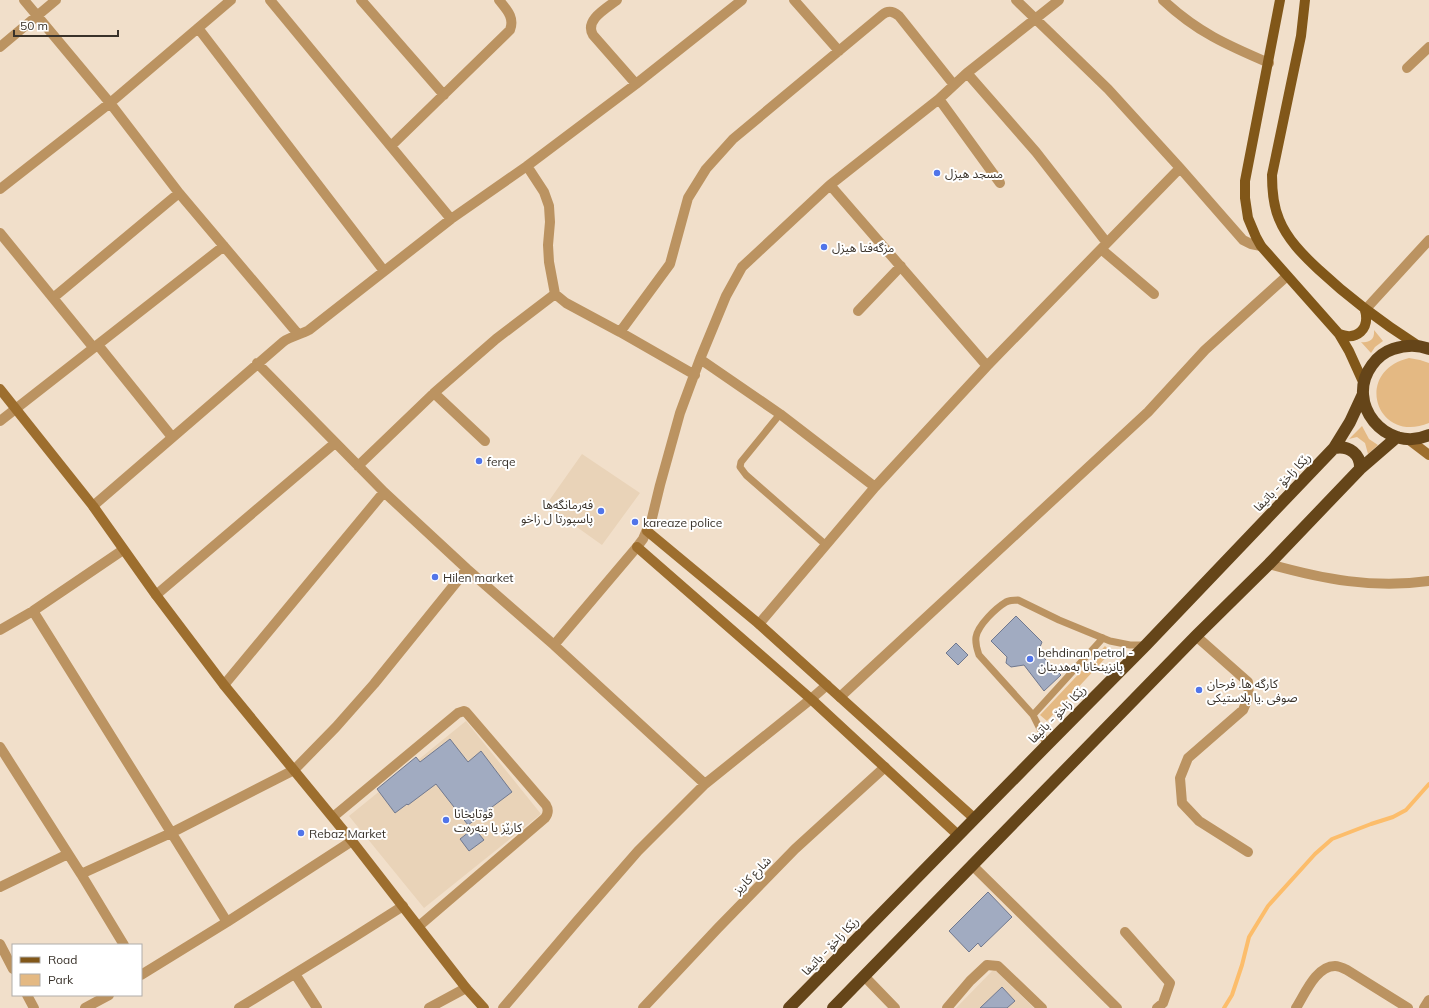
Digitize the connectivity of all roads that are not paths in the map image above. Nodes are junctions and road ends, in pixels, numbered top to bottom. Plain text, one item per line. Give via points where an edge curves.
1 (24, 0) edge
2 (56, 0) edge
3 (231, 0) edge
4 (270, 0) edge
5 (361, 0) edge
6 (499, 0) edge
7 (617, 0) edge
8 (794, 0) edge
9 (1016, 0) edge
10 (1059, 0) edge
11 (1163, 0) edge
12 (1280, 0) edge
13 (1305, 0) edge
14 (739, 1) edge
15 (37, 16) junction
16 (1036, 19) junction
17 (198, 28) junction
18 (0, 47) edge
19 (1429, 47) edge
20 (838, 51) junction
21 (1269, 63) junction
22 (1407, 68) dead end
23 (967, 73) junction
24 (636, 84) junction
25 (954, 85) junction
26 (444, 95) junction
27 (939, 99) junction
28 (110, 103) junction
29 (391, 146) junction
30 (527, 166) junction
31 (1180, 168) junction
32 (1000, 183) dead end
33 (830, 185) junction
34 (0, 189) edge
35 (179, 193) junction
36 (451, 219) junction
37 (0, 233) edge
38 (1429, 240) edge
39 (224, 246) junction
40 (1104, 246) junction
41 (1261, 246) junction
42 (901, 266) junction
43 (384, 271) junction
44 (1287, 276) junction
45 (555, 294) junction
46 (1154, 294) dead end
47 (54, 298) junction
48 (1365, 310) junction
49 (858, 311) dead end
50 (620, 332) junction
51 (298, 334) junction
52 (1339, 334) junction
53 (95, 346) junction
54 (1425, 347) edge
55 (700, 359) junction
56 (257, 363) junction
57 (987, 366) junction
58 (695, 375) junction
59 (0, 389) edge
60 (1363, 389) junction
61 (434, 393) junction
62 (17, 409) junction
63 (780, 414) junction
64 (0, 421) edge
65 (1429, 435) edge
66 (172, 438) junction
67 (1402, 438) junction
68 (485, 441) dead end
69 (335, 443) junction
70 (1334, 448) junction
71 (1429, 455) edge
72 (358, 466) junction
73 (1360, 469) junction
74 (875, 487) junction
75 (384, 492) junction
76 (93, 506) junction
77 (647, 531) junction
78 (826, 545) junction
79 (637, 547) junction
80 (123, 550) junction
81 (1269, 564) junction
82 (467, 569) junction
83 (1429, 581) edge
84 (156, 596) junction
85 (33, 611) junction
86 (759, 624) junction
87 (0, 630) edge
88 (1196, 636) junction
89 (1103, 638) junction
90 (554, 645) junction
91 (1146, 645) junction
92 (224, 685) junction
93 (827, 685) junction
94 (840, 697) junction
95 (811, 700) junction
96 (1033, 715) junction
97 (1046, 746) junction
98 (0, 747) edge
99 (885, 767) junction
100 (294, 770) junction
101 (705, 784) junction
102 (333, 817) junction
103 (975, 819) junction
104 (171, 833) junction
105 (958, 835) junction
106 (352, 841) junction
107 (1248, 852) dead end
108 (68, 854) junction
109 (972, 865) junction
110 (81, 874) junction
111 (0, 887) edge
112 (403, 906) junction
113 (227, 922) junction
114 (419, 926) junction
115 (1125, 932) dead end
116 (0, 944) edge
117 (123, 944) edge
118 (12, 967) edge
119 (142, 974) edge
120 (295, 974) junction
121 (865, 977) junction
122 (466, 988) junction
123 (28, 996) edge
124 (108, 996) edge
125 (1429, 1000) edge
126 (102, 1005) edge
127 (34, 1008) edge
128 (85, 1008) edge
129 (239, 1008) edge
130 (317, 1008) edge
131 (429, 1008) edge
132 (484, 1008) edge
133 (503, 1008) edge
134 (643, 1008) edge
135 (789, 1008) edge
136 (834, 1008) edge
137 (895, 1008) edge
138 (947, 1008) edge
139 (1042, 1008) edge
140 (1117, 1008) edge
141 (1157, 1008) edge
142 (1296, 1008) edge
143 (1408, 1008) edge
144 (1424, 1008) edge

1 - 15 street
2 - 15 street
3 - 17 street
4 - 29 street
5 - 26 street
6 - 26 street via 511,16 510,30
7 - 24 street via 594,18 590,28 593,35
8 - 20 street
9 - 16 street
10 - 16 street
11 - 21 street via 1207,34
12 - 21 main road
13 - 48 main road via 1301,36 1272,174 1272,191 1279,220 1287,235 1329,279
14 - 24 street
15 - 18 street
15 - 28 street
16 - 23 street
16 - 31 street via 1108,89
17 - 28 street
17 - 43 street
19 - 22 street
20 - 25 street via 885,12 895,12
20 - 50 street via 733,139 706,168 688,198 670,264
21 - 41 main road via 1245,181 1248,218
23 - 25 street
23 - 40 street via 1036,152
24 - 30 street
25 - 27 street
26 - 29 street
27 - 32 street
27 - 33 street
28 - 34 street
28 - 35 street
29 - 36 street
30 - 36 street
30 - 45 street via 544,192 549,206 549,262
31 - 40 street
31 - 41 street via 1243,240
33 - 42 street
33 - 55 street via 742,267 726,296
35 - 39 street
35 - 47 street
36 - 43 street
37 - 47 street
38 - 48 street
39 - 51 street
39 - 53 street
40 - 46 street
40 - 57 street
41 - 44 main road
42 - 49 street
42 - 57 street
43 - 51 street via 309,330
44 - 52 main road
44 - 94 street via 1205,350 1138,422
45 - 50 street via 566,303
45 - 61 street via 496,339
47 - 53 street
48 - 52 main road via 1366,322 1361,332 1350,336
48 - 54 main road
50 - 58 street
51 - 56 street via 283,342
52 - 60 main road via 1349,351
53 - 62 street
53 - 66 street
54 - 60 highway, رێکا زاخۆ - باتیفا via 1402,346 1388,350 1377,358 1368,370
55 - 58 street
55 - 63 street
56 - 66 street
56 - 69 street
57 - 74 street
58 - 77 street via 680,413
59 - 62 street
60 - 67 highway via 1365,406 1377,425 1386,433
60 - 70 highway, رێکا زاخۆ - باتیفا via 1350,422
61 - 68 street
61 - 72 street
62 - 64 street
62 - 76 street
63 - 74 street
63 - 78 lane via 741,462 740,468
65 - 67 highway via 1422,438
66 - 76 street
67 - 71 street
67 - 73 highway
69 - 72 street
69 - 84 street
70 - 73 highway via 1344,447 1354,451 1359,459
70 - 91 highway, رێکا زاخۆ - باتیفا
72 - 75 street
73 - 81 highway
74 - 78 street
75 - 82 street
75 - 92 street
76 - 80 street
77 - 79 street
77 - 86 street
78 - 86 street
79 - 90 street
79 - 95 street
80 - 84 street
80 - 85 street
81 - 83 street via 1321,578 1358,583 1396,584
81 - 88 highway
82 - 90 street
82 - 100 street via 374,684
84 - 92 street
85 - 87 street
85 - 104 street
86 - 93 street
88 - 107 street via 1248,682 1249,696 1243,710 1188,758 1180,778 1182,803 1199,822
88 - 109 highway
89 - 91 lane via 1118,644
89 - 96 lane
89 - 96 lane via 1018,600 1006,602 985,620 976,636 979,655
90 - 101 street
91 - 97 highway, رێکا زاخۆ - باتیفا
92 - 100 street
93 - 94 street
93 - 95 street
94 - 103 street
95 - 99 street
95 - 101 street
96 - 97 lane
97 - 103 highway, رێکا زاخۆ - باتیفا
98 - 108 street
99 - 105 street
99 - 134 street, شارع كاريز via 795,849
100 - 102 street
100 - 104 street
101 - 133 street via 638,852
102 - 106 street
102 - 114 street via 458,713 464,711 546,805 548,811 545,818
103 - 105 highway, رێکا زاخۆ - باتیفا
104 - 110 street
104 - 113 street
105 - 135 highway, رێکا زاخۆ - باتیفا
106 - 112 street
106 - 113 street
108 - 110 street
108 - 111 street
109 - 121 highway
109 - 140 street
110 - 117 street
112 - 114 street
112 - 120 street
113 - 119 street
114 - 122 street
115 - 141 street via 1170,983 1163,1003
116 - 118 street
120 - 129 street
120 - 130 street
121 - 136 highway
121 - 137 street
122 - 131 street
122 - 132 street
123 - 127 street
124 - 126 street
125 - 144 street
126 - 128 street
138 - 139 street via 987,965 998,966
142 - 143 street via 1316,975 1322,970 1337,966

